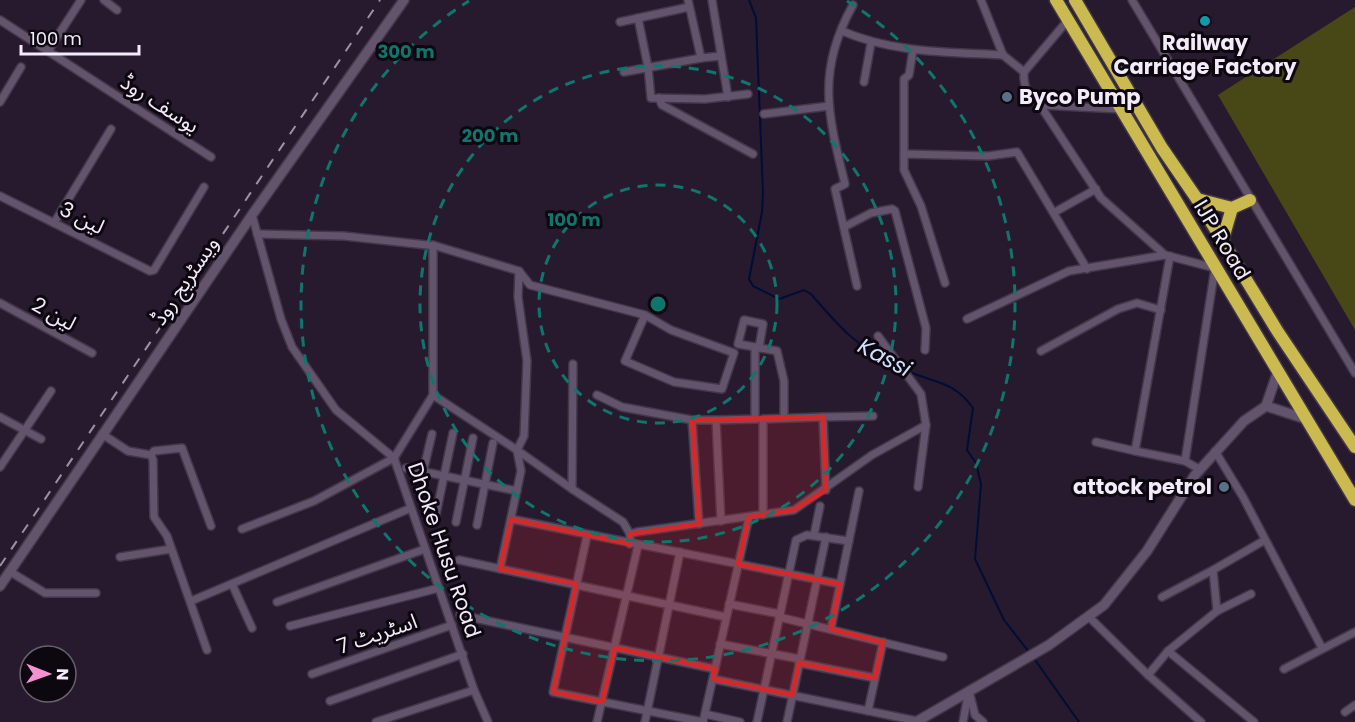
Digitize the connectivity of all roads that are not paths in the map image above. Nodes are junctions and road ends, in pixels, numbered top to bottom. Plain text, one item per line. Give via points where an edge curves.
1 (81, 0) edge
2 (104, 0) edge
3 (404, 0) edge
4 (712, 0) edge
5 (981, 0) edge
6 (1056, 0) edge
7 (1075, 0) edge
8 (1132, 0) edge
9 (689, 3) edge
10 (853, 5) dead end
11 (117, 10) dead end
12 (638, 18) junction
13 (0, 20) edge
14 (1068, 20) junction
15 (620, 22) dead end
16 (842, 31) junction
17 (872, 43) junction
18 (913, 50) junction
19 (48, 51) junction
20 (1003, 55) junction
21 (721, 56) junction
22 (701, 58) junction
23 (21, 67) dead end
24 (648, 67) junction
25 (624, 72) dead end
26 (1024, 72) junction
27 (864, 82) dead end
28 (748, 94) dead end
29 (728, 97) junction
30 (659, 98) junction
31 (0, 102) edge
32 (1040, 105) junction
33 (829, 106) junction
34 (1120, 110) junction
35 (764, 114) dead end
36 (111, 129) dead end
37 (753, 154) dead end
38 (907, 154) junction
39 (211, 158) dead end
40 (204, 187) dead end
41 (1096, 189) junction
42 (0, 196) edge
43 (1197, 199) junction
44 (1250, 200) junction
45 (1232, 208) junction
46 (1055, 212) junction
47 (252, 215) junction
48 (54, 223) junction
49 (844, 227) junction
50 (257, 234) junction
51 (1222, 242) junction
52 (433, 245) junction
53 (1167, 256) junction
54 (1087, 268) junction
55 (1215, 268) junction
56 (519, 271) junction
57 (945, 283) dead end
58 (857, 286) dead end
59 (0, 303) edge
60 (1161, 310) junction
61 (645, 315) junction
62 (967, 319) dead end
63 (878, 336) dead end
64 (757, 347) junction
65 (925, 350) dead end
66 (1041, 351) dead end
67 (92, 353) dead end
68 (573, 364) dead end
69 (1278, 371) junction
70 (1355, 373) edge
71 (51, 391) dead end
72 (433, 395) junction
73 (597, 395) dead end
74 (1266, 406) junction
75 (873, 416) dead end
76 (0, 417) edge
77 (784, 417) junction
78 (823, 417) junction
79 (759, 419) junction
80 (692, 420) junction
81 (716, 420) junction
82 (1306, 420) junction
83 (926, 425) junction
84 (24, 430) junction
85 (453, 433) dead end
86 (102, 434) junction
87 (432, 434) dead end
88 (473, 438) dead end
89 (40, 439) dead end
90 (1096, 442) dead end
91 (493, 443) dead end
92 (1355, 447) edge
93 (517, 450) junction
94 (1135, 451) junction
95 (1215, 451) junction
96 (151, 455) junction
97 (394, 458) junction
98 (1185, 461) junction
99 (0, 467) edge
100 (406, 468) dead end
101 (1199, 470) junction
102 (423, 472) junction
103 (444, 476) junction
104 (465, 480) junction
105 (485, 484) junction
106 (918, 487) dead end
107 (572, 489) junction
108 (826, 490) junction
109 (517, 491) junction
110 (859, 491) dead end
111 (1355, 500) edge
112 (820, 506) dead end
113 (411, 508) junction
114 (763, 515) junction
115 (748, 517) junction
116 (435, 519) dead end
117 (511, 519) junction
118 (721, 521) junction
119 (456, 522) dead end
120 (699, 524) junction
121 (477, 525) dead end
122 (211, 526) dead end
123 (242, 529) dead end
124 (630, 534) junction
125 (814, 535) junction
126 (587, 536) junction
127 (826, 537) junction
128 (1265, 540) junction
129 (849, 541) junction
130 (630, 544) junction
131 (638, 546) junction
132 (171, 549) junction
133 (425, 549) junction
134 (680, 552) junction
135 (120, 556) dead end
136 (459, 560) dead end
137 (738, 564) junction
138 (500, 569) junction
139 (1213, 570) junction
140 (9, 572) junction
141 (788, 575) junction
142 (817, 580) junction
143 (232, 584) junction
144 (576, 584) junction
145 (840, 584) junction
146 (0, 586) edge
147 (439, 588) junction
148 (96, 593) dead end
149 (1251, 594) dead end
150 (627, 595) junction
151 (1162, 597) dead end
152 (191, 602) junction
153 (277, 602) dead end
154 (729, 604) junction
155 (669, 605) junction
156 (1217, 611) junction
157 (460, 615) dead end
158 (779, 615) junction
159 (726, 617) junction
160 (1089, 617) junction
161 (807, 623) junction
162 (452, 625) junction
163 (290, 626) dead end
164 (252, 628) dead end
165 (831, 629) junction
166 (1355, 632) edge
167 (564, 637) junction
168 (883, 642) junction
169 (720, 644) junction
170 (615, 648) junction
171 (1322, 648) junction
172 (207, 650) dead end
173 (1168, 651) junction
174 (772, 653) junction
175 (463, 654) junction
176 (659, 657) junction
177 (943, 657) dead end
178 (800, 661) junction
179 (715, 669) junction
180 (1284, 669) dead end
181 (312, 674) dead end
182 (1148, 675) junction
183 (875, 678) junction
184 (713, 679) junction
185 (764, 689) junction
186 (474, 690) junction
187 (969, 691) junction
188 (792, 695) junction
189 (330, 701) dead end
190 (602, 702) junction
191 (1355, 705) edge
192 (648, 711) junction
193 (868, 711) junction
194 (1345, 712) dead end
195 (705, 714) junction
196 (376, 722) edge
197 (488, 722) edge
198 (597, 722) edge
199 (645, 722) edge
200 (740, 722) edge
201 (757, 722) edge
202 (787, 722) edge
203 (917, 722) edge
204 (963, 722) edge
205 (983, 722) edge
206 (1201, 722) edge
207 (1254, 722) edge

1 - 19 street
2 - 11 street
3 - 47 main road, ویسٹریج روڈ
4 - 21 street
5 - 20 street
6 - 14 highway, IJP Road
7 - 43 highway, IJP Road
8 - 44 street
9 - 12 street
9 - 22 street
10 - 16 street
12 - 15 street
12 - 24 street
13 - 19 street, یوسف روڈ
14 - 26 street
14 - 34 highway, IJP Road
16 - 17 street
16 - 33 street via 828,67
17 - 18 street
17 - 27 street
18 - 20 street
18 - 38 street via 909,75 904,79
19 - 39 street, یوسف روڈ
20 - 26 street
21 - 22 street
21 - 29 street
22 - 24 street
23 - 31 street
24 - 25 street
24 - 30 street via 651,98
26 - 32 street via 1023,83 1030,98
28 - 29 street
29 - 30 street
30 - 37 street via 662,105
32 - 34 street
32 - 41 street
33 - 35 street
33 - 49 street via 845,184 835,189
34 - 55 highway, IJP Road
36 - 48 street
38 - 46 street via 988,156 1017,152
38 - 57 street via 904,170 921,206
40 - 48 street, لین 3 via 150,271
41 - 46 street
41 - 53 street via 1101,198
42 - 48 street, لین 3
43 - 45 highway
43 - 51 highway, IJP Road
44 - 45 highway
44 - 70 street
45 - 51 highway
46 - 54 street
47 - 50 street, Dhoke Husu Road
47 - 86 main road, ویسٹریج روڈ
49 - 58 street
49 - 65 street via 872,213 895,211 926,328
50 - 52 street via 344,236
50 - 97 street, Dhoke Husu Road via 292,347 336,410
51 - 92 highway, IJP Road
52 - 56 street
52 - 72 street
53 - 54 street
53 - 55 street
53 - 60 street
54 - 62 street via 1069,271
55 - 69 highway, IJP Road
55 - 98 street
56 - 61 street via 530,285
56 - 93 street via 518,297 527,361 524,436
59 - 67 street, لین 2
60 - 66 street via 1137,303 1119,309
60 - 94 street
61 - 61 street via 671,330 734,353 722,389 674,382 625,362
63 - 83 street via 921,394
64 - 64 street via 738,344 744,320 763,324
64 - 77 street via 777,351 784,381
64 - 79 street
68 - 107 street
69 - 74 main road
69 - 82 highway, IJP Road
71 - 84 street
72 - 93 street
72 - 97 street
73 - 80 street via 622,407
74 - 82 main road
74 - 95 main road via 1244,421
75 - 78 street
76 - 84 street
77 - 78 street
77 - 79 street
78 - 108 street
79 - 81 street
79 - 114 street
80 - 81 street
80 - 120 street
81 - 118 street
82 - 111 highway, IJP Road
83 - 106 street
83 - 108 street via 872,455
84 - 89 street
84 - 99 street
85 - 103 street
86 - 96 street via 128,451
86 - 140 main road, ویسٹریج روڈ
87 - 102 street
88 - 104 street
90 - 94 street
91 - 105 street
93 - 107 street
93 - 109 street via 521,471
94 - 98 street
95 - 101 main road
95 - 128 street
96 - 122 street via 154,451 182,448
96 - 132 street via 154,517
97 - 113 street, Dhoke Husu Road
97 - 123 street via 314,501
98 - 101 street
100 - 102 street
101 - 160 main road via 1125,582
102 - 103 street
103 - 104 street
103 - 116 street
104 - 105 street
104 - 119 street
105 - 109 street
105 - 121 street
107 - 124 street via 623,522
108 - 114 street via 794,510
109 - 117 street
110 - 129 street
112 - 125 street
113 - 133 street, Dhoke Husu Road
113 - 143 street
114 - 115 street
115 - 118 street
115 - 137 street
117 - 126 street
117 - 138 street
118 - 120 street
120 - 124 street
124 - 130 street
125 - 127 street
125 - 141 street via 796,540
126 - 130 street
126 - 144 street
127 - 129 street
127 - 142 street
128 - 139 street
128 - 171 street
129 - 145 street
130 - 131 street
131 - 134 street
131 - 150 street
132 - 135 street
132 - 152 street
133 - 147 street, Dhoke Husu Road
133 - 153 street
134 - 137 street
134 - 155 street
136 - 138 street
137 - 141 street
137 - 154 street
138 - 144 street
139 - 151 street
139 - 156 street
140 - 146 main road, ویسٹریج روڈ
140 - 148 street via 45,593
141 - 142 street
141 - 158 street
142 - 145 street
142 - 161 street
143 - 152 street
143 - 164 street
144 - 150 street
144 - 167 street
145 - 165 street
147 - 162 street, Dhoke Husu Road
147 - 163 street
149 - 156 street
150 - 155 street
150 - 170 street
152 - 172 street
154 - 158 street
154 - 159 street
155 - 159 street
155 - 176 street
156 - 173 street
157 - 167 street
158 - 161 street
158 - 174 street
159 - 169 street
160 - 182 street
160 - 187 main road
161 - 165 street
161 - 178 street
162 - 175 street, Dhoke Husu Road
162 - 181 street, اسٹریٹ 7
165 - 168 street
166 - 171 street
167 - 170 street
167 - 190 street via 553,692
168 - 177 street
168 - 183 street
169 - 174 street
169 - 179 street
170 - 176 street
170 - 190 street
171 - 180 street
173 - 182 street
173 - 207 street
174 - 178 street
174 - 185 street
175 - 186 street, Dhoke Husu Road
175 - 189 street
176 - 179 street
176 - 192 street
178 - 183 street
178 - 188 street
179 - 184 street
182 - 206 street
183 - 193 street
184 - 185 street
184 - 195 street
185 - 188 street
185 - 201 street
186 - 196 street
186 - 197 street, Dhoke Husu Road
187 - 203 main road
187 - 204 street
187 - 205 street via 975,715
188 - 193 street
188 - 202 street
190 - 192 street
190 - 198 street
191 - 194 street
192 - 195 street via 703,722
192 - 199 street
193 - 203 street
195 - 200 street

